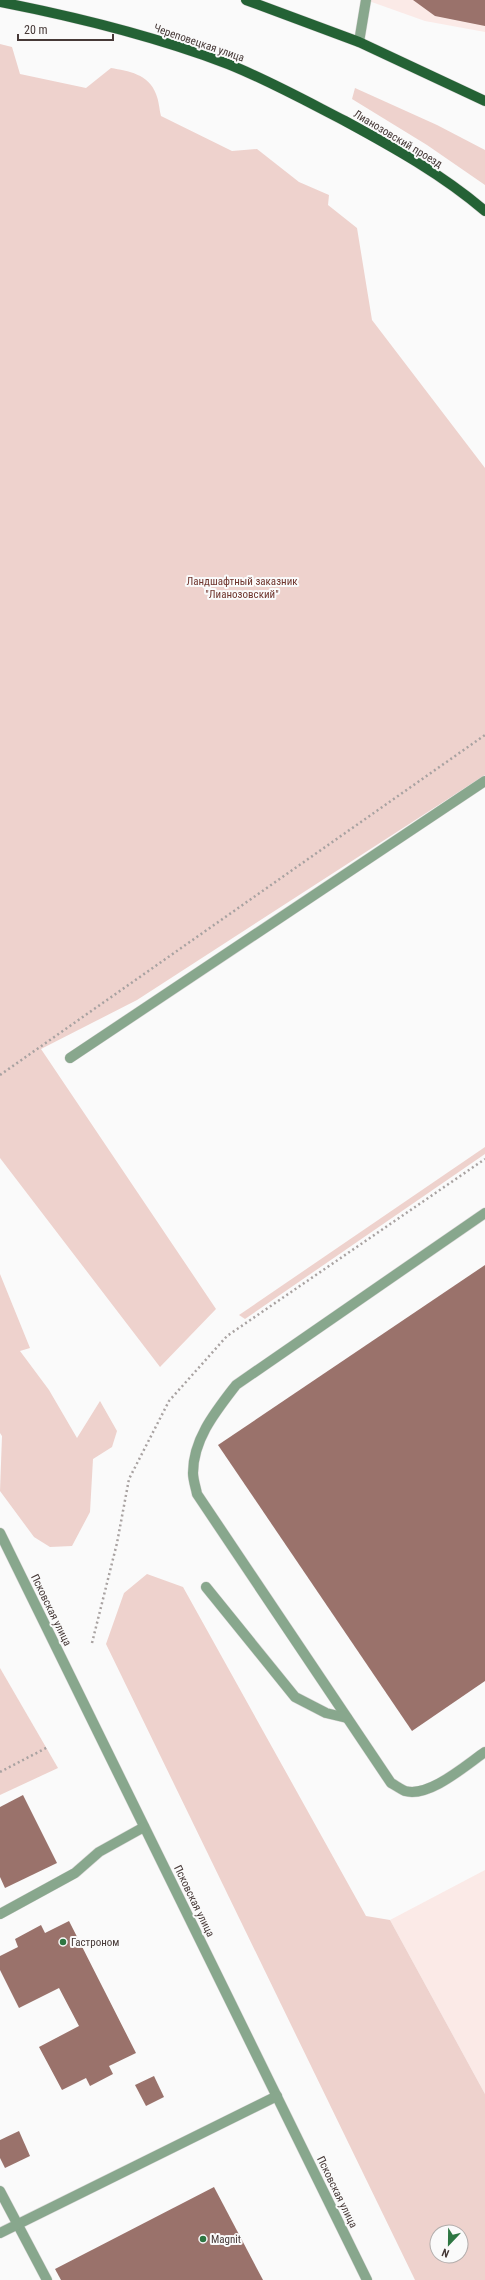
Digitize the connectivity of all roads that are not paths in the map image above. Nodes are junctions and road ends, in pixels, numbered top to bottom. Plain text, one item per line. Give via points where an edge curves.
1 (246, 0) edge
2 (366, 0) edge
3 (0, 2) edge
4 (359, 42) junction
5 (294, 94) joint
6 (485, 101) edge
7 (485, 211) edge
8 (485, 781) edge
9 (70, 1058) dead end
10 (485, 1213) edge
11 (0, 1533) edge
12 (206, 1587) dead end
13 (347, 1718) junction
14 (485, 1752) edge
15 (144, 1827) junction
16 (0, 1914) edge
17 (277, 2096) junction
18 (0, 2191) edge
19 (18, 2224) junction
20 (0, 2233) edge
21 (47, 2280) edge
22 (367, 2280) edge

1 - 4 main road
2 - 4 street
3 - 5 main road, Череповецкая улица via 54,12 142,36 228,64
4 - 6 main road
5 - 7 main road, Лианозовский проезд via 377,138 432,172
8 - 9 street
10 - 13 street via 236,1386 209,1421 196,1449 192,1474 197,1494
11 - 15 street, Псковская улица
12 - 13 street via 295,1697 326,1713
13 - 14 street via 391,1783 405,1791 422,1791 433,1787
15 - 16 street via 99,1852 76,1873
15 - 17 street, Псковская улица
17 - 19 street
17 - 22 street, Псковская улица
18 - 19 street
19 - 20 street
19 - 21 street

